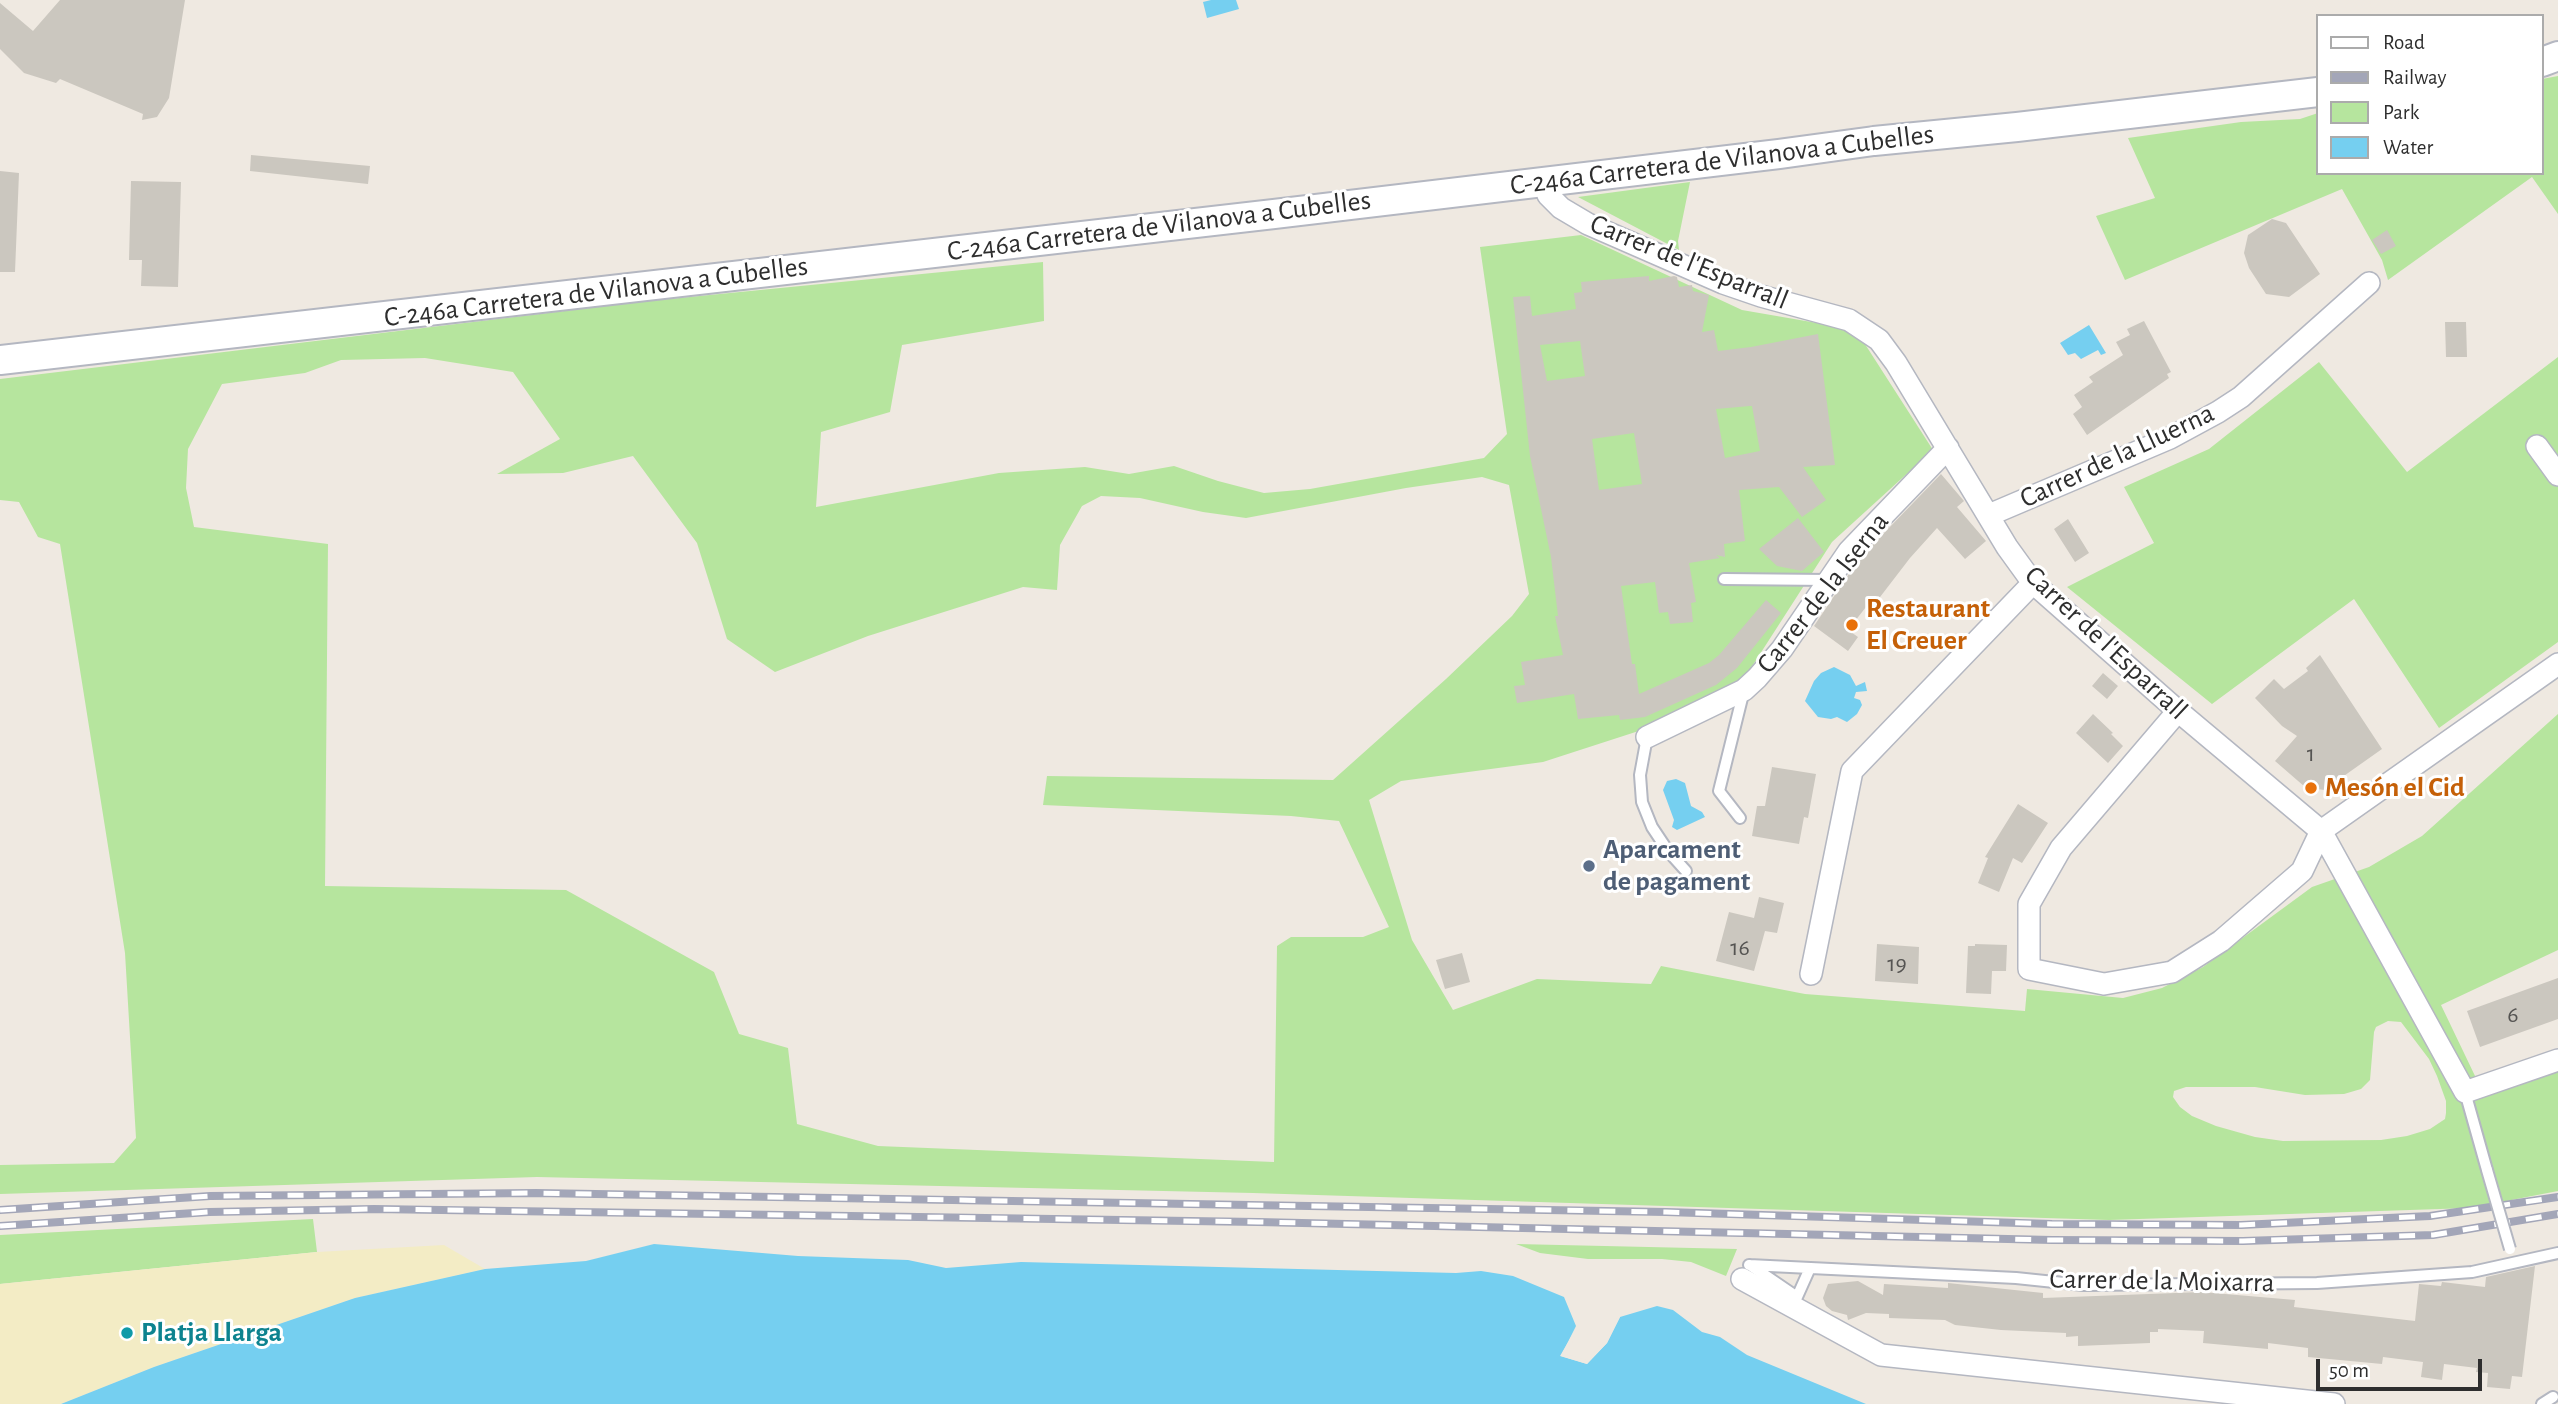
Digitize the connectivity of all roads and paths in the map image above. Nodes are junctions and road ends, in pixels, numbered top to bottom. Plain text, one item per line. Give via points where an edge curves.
1 (2316, 92) edge
2 (1544, 182) junction
3 (2369, 282) dead end
4 (0, 360) edge
5 (2538, 446) dead end
6 (1948, 448) junction
7 (2558, 475) edge
8 (1989, 515) junction
9 (1724, 579) dead end
10 (1829, 580) junction
11 (2033, 583) junction
12 (2558, 664) edge
13 (1744, 690) junction
14 (2179, 711) junction
15 (1647, 737) joint
16 (1740, 818) dead end
17 (2321, 831) junction
18 (1686, 871) dead end
19 (1811, 974) dead end
20 (2558, 1060) edge
21 (2465, 1092) junction
22 (2558, 1253) edge
23 (2511, 1255) junction
24 (1810, 1268) junction
25 (1746, 1272) junction
26 (2553, 1397) dead end
27 (2334, 1404) edge
28 (2542, 1404) edge

1 - 2 main road, C-246a Carretera de Vilanova a Cubelles
2 - 4 main road, C-246a Carretera de Vilanova a Cubelles
2 - 6 street, Carrer de l'Esparrall via 1548,195 1561,208 1588,224 1723,282 1863,328 1896,363
3 - 8 street, Carrer de la Lluerna via 2241,397 2218,412 2170,438
5 - 7 street
6 - 8 street, Carrer de l'Esparrall
6 - 10 street, Carrer de la Iserna via 1849,551
8 - 11 street, Carrer de l'Esparrall
9 - 10 lane
10 - 13 street, Carrer de la Iserna via 1782,649
11 - 14 street, Carrer de l'Esparrall
11 - 19 street via 1852,771
12 - 17 street
13 - 15 street, Carrer de la Iserna
13 - 16 lane via 1719,792
14 - 17 street, Carrer de l'Esparrall
14 - 17 street via 2060,848 2029,904 2029,969 2104,984 2172,972 2221,941 2302,871
15 - 18 lane via 1640,775 1642,802 1652,827
17 - 21 street, Carrer de l'Esparrall
20 - 21 street
21 - 23 lane, Carrer de l'Esparrall, bridge
22 - 23 lane, Carrer de la Moixarra
23 - 24 lane, Carrer de la Moixarra via 2472,1272 2317,1283 2083,1285
24 - 25 lane, Carrer de la Moixarra
24 - 25 lane via 1797,1297
25 - 27 street via 1881,1354
26 - 28 lane

